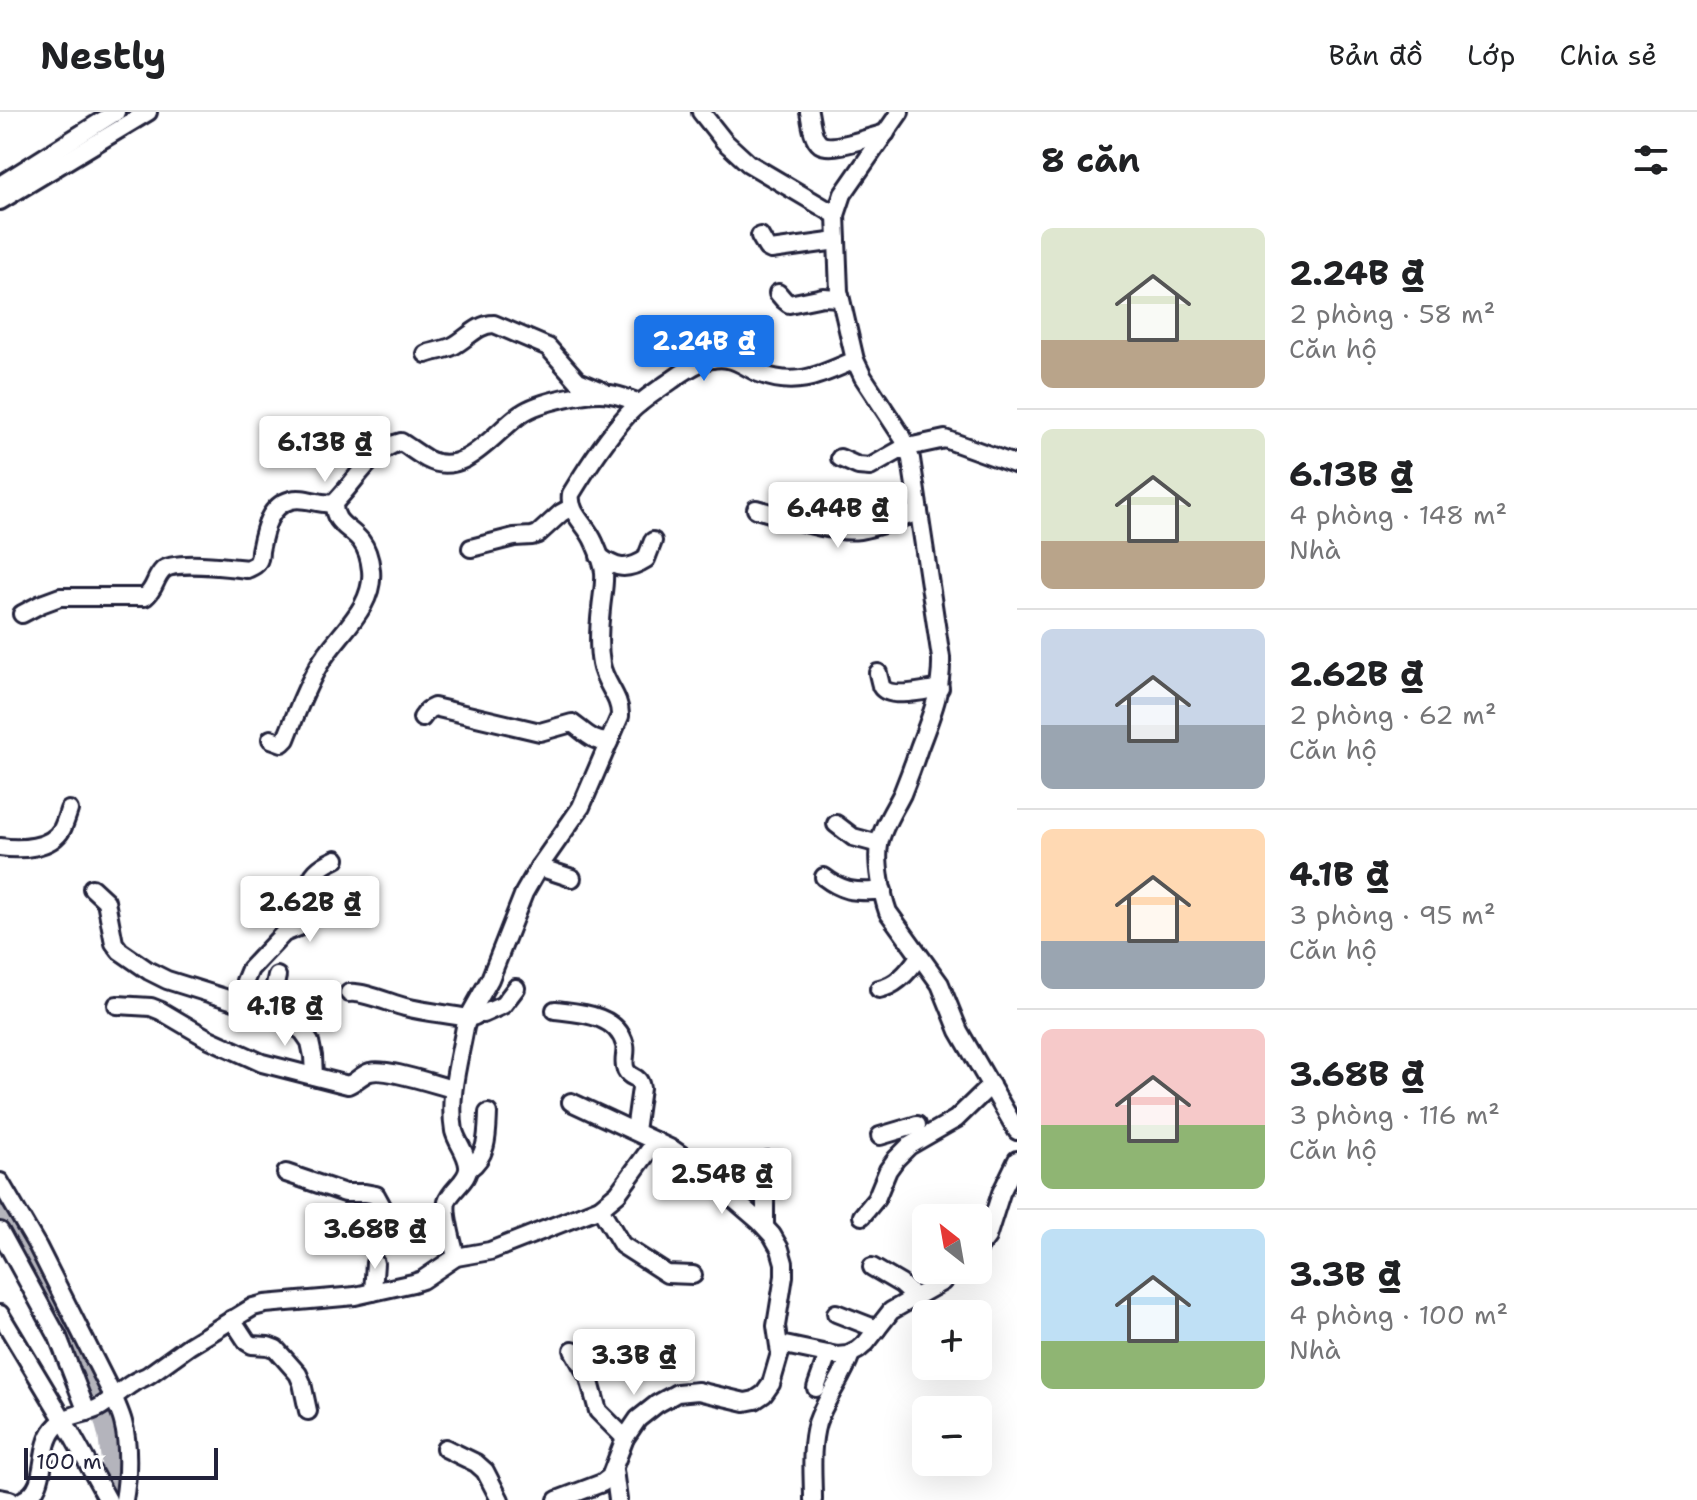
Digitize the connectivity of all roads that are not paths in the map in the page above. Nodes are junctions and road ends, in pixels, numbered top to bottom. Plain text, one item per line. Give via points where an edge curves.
1 (116, 112) edge
2 (148, 112) edge
3 (701, 112) edge
4 (809, 112) edge
5 (900, 112) edge
6 (886, 133) junction
7 (2, 193) edge
8 (836, 215) junction
9 (760, 236) dead end
10 (837, 241) junction
11 (778, 293) dead end
12 (840, 298) junction
13 (426, 354) dead end
14 (763, 356) dead end
15 (729, 359) junction
16 (855, 360) junction
17 (609, 393) junction
18 (640, 403) junction
19 (907, 447) junction
20 (840, 458) dead end
21 (1017, 465) edge
22 (334, 503) junction
23 (572, 507) junction
24 (756, 509) dead end
25 (919, 512) junction
26 (653, 541) dead end
27 (471, 548) dead end
28 (599, 556) junction
29 (22, 614) dead end
30 (878, 673) dead end
31 (940, 688) junction
32 (422, 718) dead end
33 (271, 739) dead end
34 (609, 742) junction
35 (69, 810) dead end
36 (836, 824) dead end
37 (879, 844) junction
38 (0, 847) edge
39 (336, 859) dead end
40 (539, 867) junction
41 (824, 877) dead end
42 (572, 878) dead end
43 (92, 888) dead end
44 (883, 891) junction
45 (919, 956) junction
46 (277, 976) dead end
47 (516, 988) dead end
48 (879, 989) dead end
49 (349, 993) dead end
50 (244, 1004) junction
51 (117, 1005) dead end
52 (555, 1010) dead end
53 (269, 1012) junction
54 (475, 1016) junction
55 (314, 1076) junction
56 (991, 1085) junction
57 (453, 1089) junction
58 (571, 1102) dead end
59 (488, 1113) dead end
60 (946, 1126) junction
61 (635, 1131) junction
62 (1017, 1131) edge
63 (880, 1136) dead end
64 (656, 1141) junction
65 (768, 1160) dead end
66 (1017, 1160) edge
67 (469, 1169) junction
68 (286, 1173) dead end
69 (0, 1182) edge
70 (600, 1208) junction
71 (862, 1216) dead end
72 (992, 1221) edge
73 (380, 1225) tunnel mouth
74 (765, 1227) junction
75 (0, 1231) edge
76 (456, 1257) junction
77 (375, 1263) tunnel mouth
78 (872, 1267) dead end
79 (693, 1275) dead end
80 (938, 1284) edge
81 (373, 1292) junction
82 (915, 1297) junction
83 (836, 1313) dead end
84 (0, 1314) edge
85 (232, 1319) junction
86 (877, 1329) junction
87 (780, 1344) junction
88 (573, 1350) dead end
89 (828, 1354) junction
90 (851, 1354) junction
91 (816, 1388) dead end
92 (100, 1406) junction
93 (308, 1411) dead end
94 (63, 1419) junction
95 (625, 1438) junction
96 (445, 1448) dead end
97 (614, 1470) junction
98 (0, 1498) edge
99 (10, 1500) edge
100 (23, 1500) edge
101 (108, 1500) edge
102 (124, 1500) edge
103 (500, 1500) edge
104 (557, 1500) edge
105 (618, 1500) edge
106 (813, 1500) edge

1 - 7 street
2 - 7 street
3 - 8 street via 748,163
4 - 6 street via 816,139 826,146
5 - 6 street
6 - 8 street via 843,194
8 - 10 street
9 - 10 street via 771,250
10 - 12 street
11 - 12 street via 789,304
12 - 16 street
13 - 17 street via 494,324 548,347 582,385
14 - 15 street via 744,345
15 - 16 street via 760,374 801,380
15 - 18 street via 715,358 689,368
16 - 19 street
17 - 18 street
17 - 22 street via 542,403 457,461 429,460 398,442 372,460
18 - 23 street via 594,456 571,494
19 - 20 street via 870,467
19 - 21 street via 945,439
19 - 25 street
22 - 29 street via 292,499 283,504 268,521 259,560 247,569 169,566 145,597 60,597
22 - 33 street via 336,518 368,552 371,587 309,682 286,739
23 - 27 street via 538,534
23 - 28 street
24 - 25 street via 840,530
25 - 31 street via 941,658
26 - 28 street via 646,559 632,566 613,566
28 - 34 street via 604,573 601,665 620,708
30 - 31 street via 888,693
31 - 37 street
32 - 34 street via 434,707 540,732 572,723 588,737
34 - 40 street via 581,807
35 - 38 street via 63,828 47,843
36 - 37 street via 853,837
37 - 44 street
39 - 50 street via 320,867 311,880 318,897 305,921 284,933 250,969
40 - 42 street
40 - 54 street
41 - 44 street via 846,890
43 - 50 street via 106,901 114,943 131,960 167,980
44 - 45 street via 888,912
45 - 48 street via 911,969
45 - 56 street via 946,993 959,1031
46 - 53 street
47 - 54 street via 503,1005
49 - 54 street via 407,1008
50 - 53 street
51 - 55 street via 151,1007 262,1063
52 - 61 street via 598,1016 619,1033 627,1072 641,1082
53 - 55 street via 303,1032 310,1042
54 - 57 street
55 - 57 street via 348,1085 378,1072
56 - 60 street
56 - 62 street
57 - 67 street via 455,1133
58 - 61 street
59 - 67 street via 485,1149
60 - 63 street
60 - 71 street via 896,1159
61 - 64 street
64 - 70 street via 618,1193
64 - 74 street via 687,1159
65 - 74 street
66 - 72 street
67 - 76 street via 447,1203
68 - 73 street via 345,1193 376,1195 382,1206
69 - 92 street via 38,1247
70 - 76 street via 490,1251
70 - 79 street via 622,1245 667,1274
74 - 87 street via 784,1263 776,1317
75 - 92 street
76 - 81 street via 422,1280
77 - 81 street
78 - 82 street
80 - 82 street
81 - 85 street via 265,1304
82 - 86 street via 891,1311
83 - 86 street
84 - 94 street
85 - 92 street
85 - 93 street via 247,1342 276,1349 298,1374
86 - 90 street
87 - 89 street
87 - 95 street via 771,1384 755,1400 677,1393 638,1419
88 - 95 street via 589,1378 598,1411
89 - 90 street
89 - 91 street
90 - 106 street via 818,1420
92 - 94 street
92 - 102 street via 123,1423
94 - 100 street via 46,1444 39,1483
94 - 101 street
95 - 97 street
96 - 103 street via 485,1471
97 - 104 street via 602,1483
97 - 105 street
98 - 99 street

